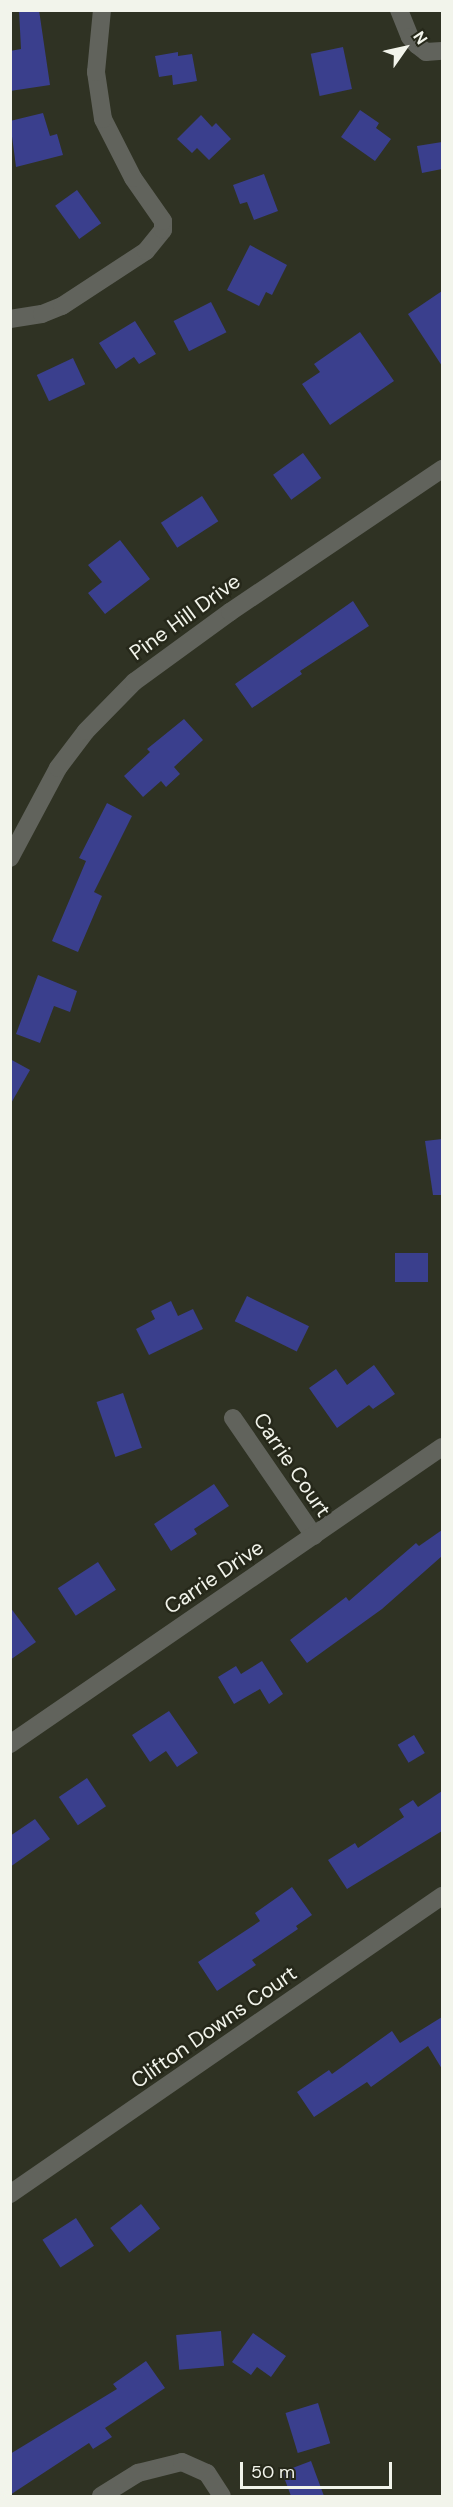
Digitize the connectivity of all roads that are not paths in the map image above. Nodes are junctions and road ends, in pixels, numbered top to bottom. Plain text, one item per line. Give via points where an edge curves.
1 (102, 10) edge
2 (399, 10) edge
3 (442, 51) edge
4 (10, 319) edge
5 (442, 469) edge
6 (10, 858) edge
7 (233, 1418) dead end
8 (442, 1447) edge
9 (314, 1536) junction
10 (10, 1744) edge
11 (442, 1896) edge
12 (10, 2194) edge
13 (101, 2496) edge
14 (222, 2496) edge

1 - 4 street via 96,72 103,119 133,178 163,221 163,230 146,251 62,306
2 - 3 street via 417,45 426,52
5 - 6 street, Pine Hill Drive via 204,629 134,682 58,768
7 - 9 street, Carrie Court
8 - 9 street, Carrie Drive
9 - 10 street, Carrie Drive
11 - 12 street, Clifton Downs Court
13 - 14 street via 138,2473 164,2463 182,2462 200,2467

